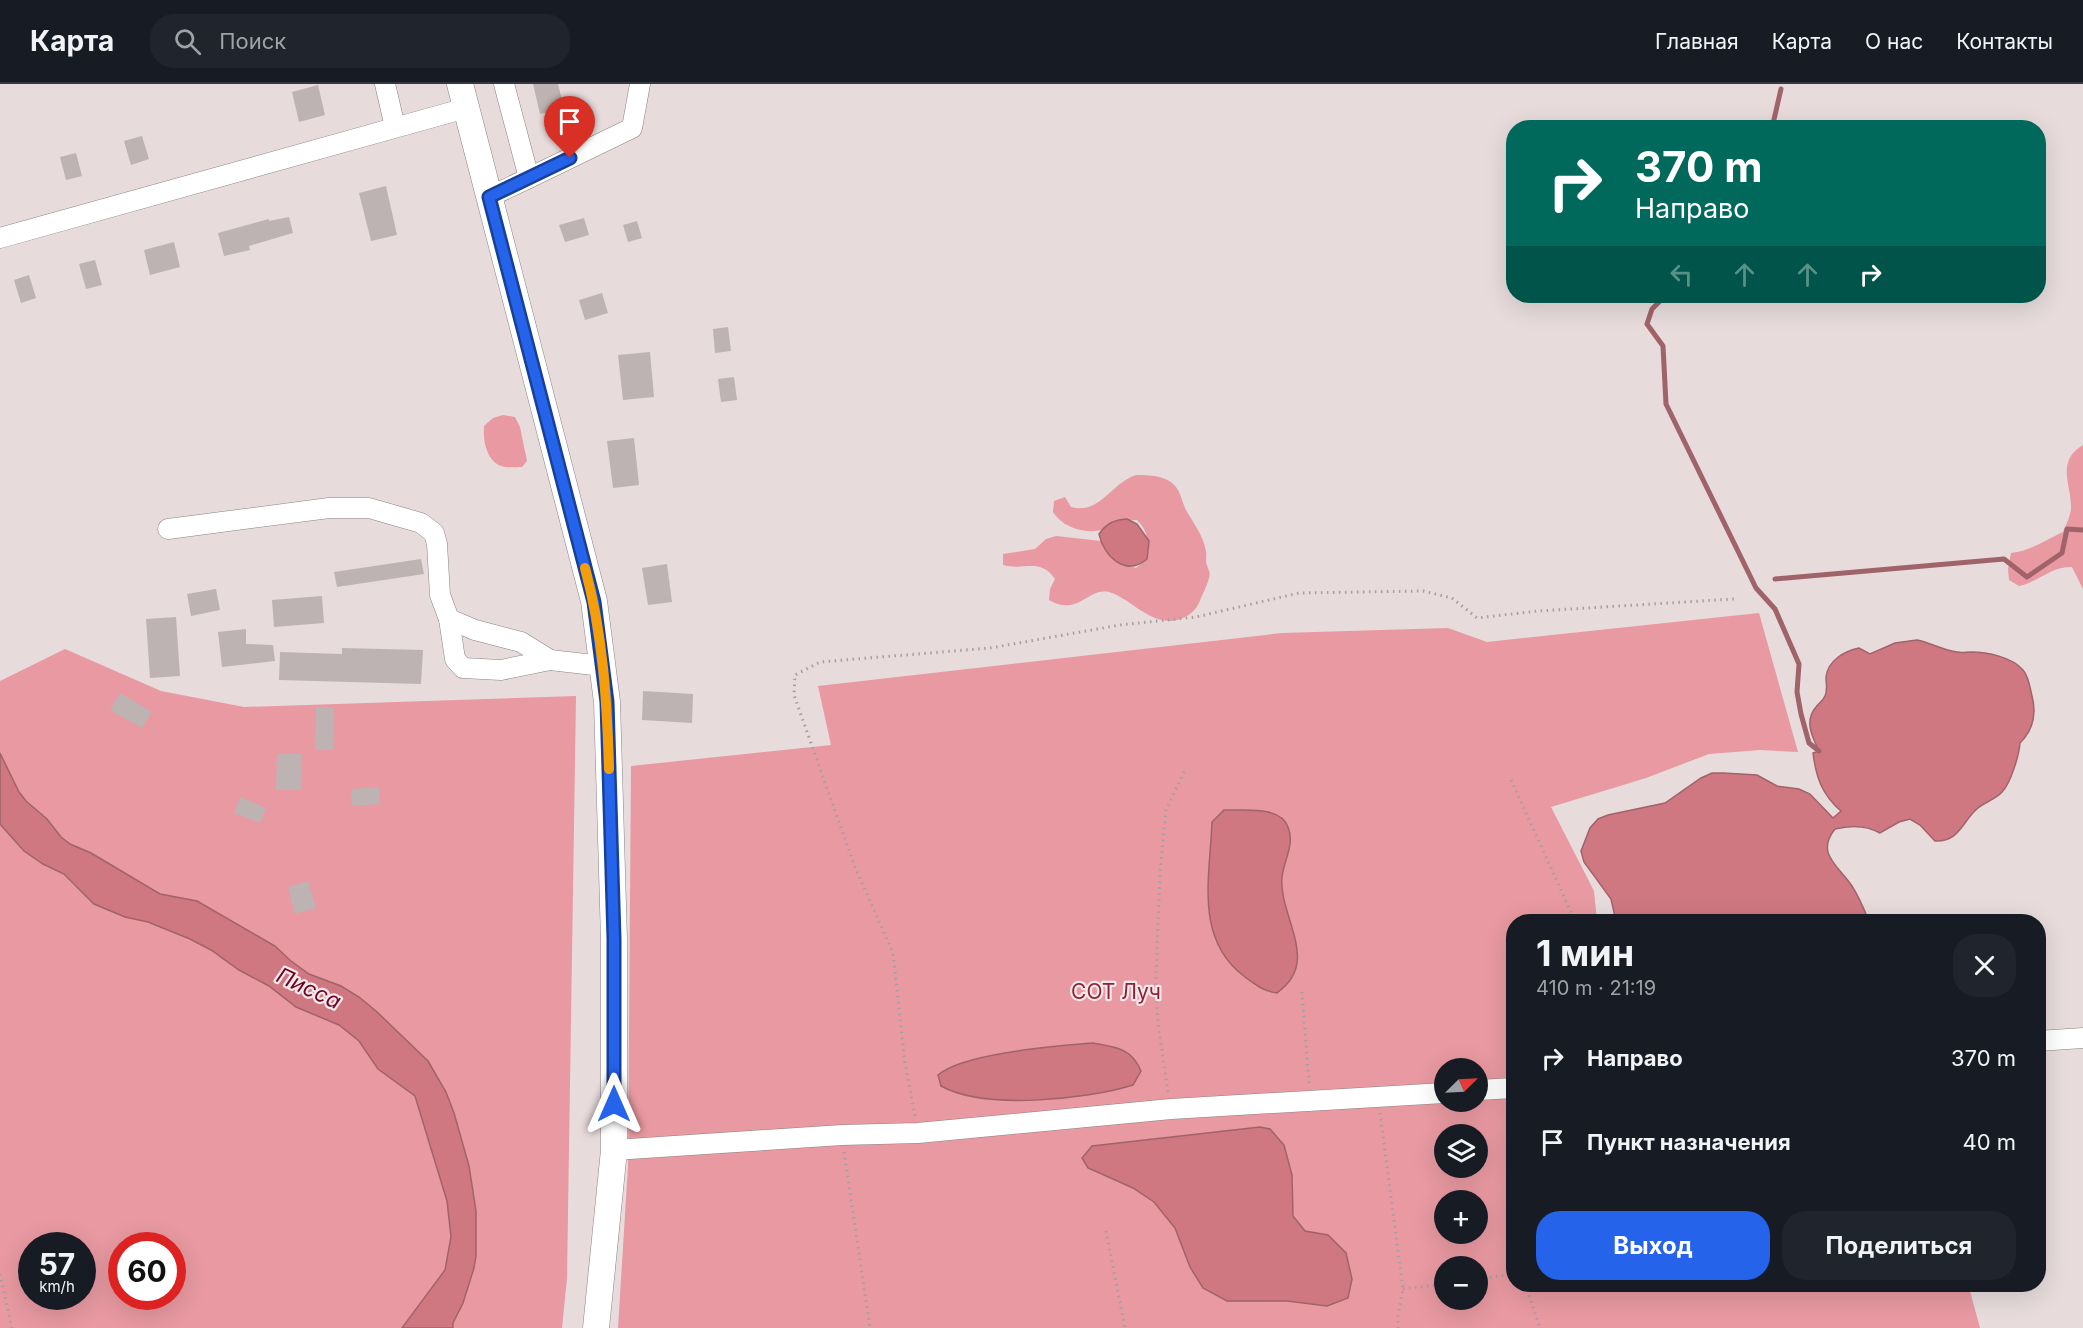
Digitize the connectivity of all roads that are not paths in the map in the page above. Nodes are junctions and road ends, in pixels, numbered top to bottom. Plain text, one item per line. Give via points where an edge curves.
1 (385, 84) edge
2 (460, 84) edge
3 (504, 84) edge
4 (640, 84) edge
5 (466, 108) junction
6 (395, 127) junction
7 (529, 178) junction
8 (489, 197) junction
9 (0, 238) edge
10 (168, 529) dead end
11 (449, 619) junction
12 (550, 660) junction
13 (603, 666) junction
14 (2083, 1038) edge
15 (2046, 1040) edge
16 (1506, 1088) edge
17 (1488, 1089) edge
18 (1434, 1094) edge
19 (614, 1150) junction
20 (596, 1328) edge

1 - 6 street
2 - 5 main road
3 - 7 street
4 - 7 street via 632,128
5 - 6 street
5 - 8 main road
6 - 9 street
7 - 8 street
8 - 13 main road via 594,602
10 - 11 street via 329,508 369,508 421,523 434,533 441,595
11 - 12 street via 521,642
11 - 12 street via 455,659 463,668 501,670
12 - 13 street
13 - 19 main road via 614,939
14 - 15 street
16 - 17 street
18 - 19 street via 1171,1109 918,1133
19 - 20 main road

